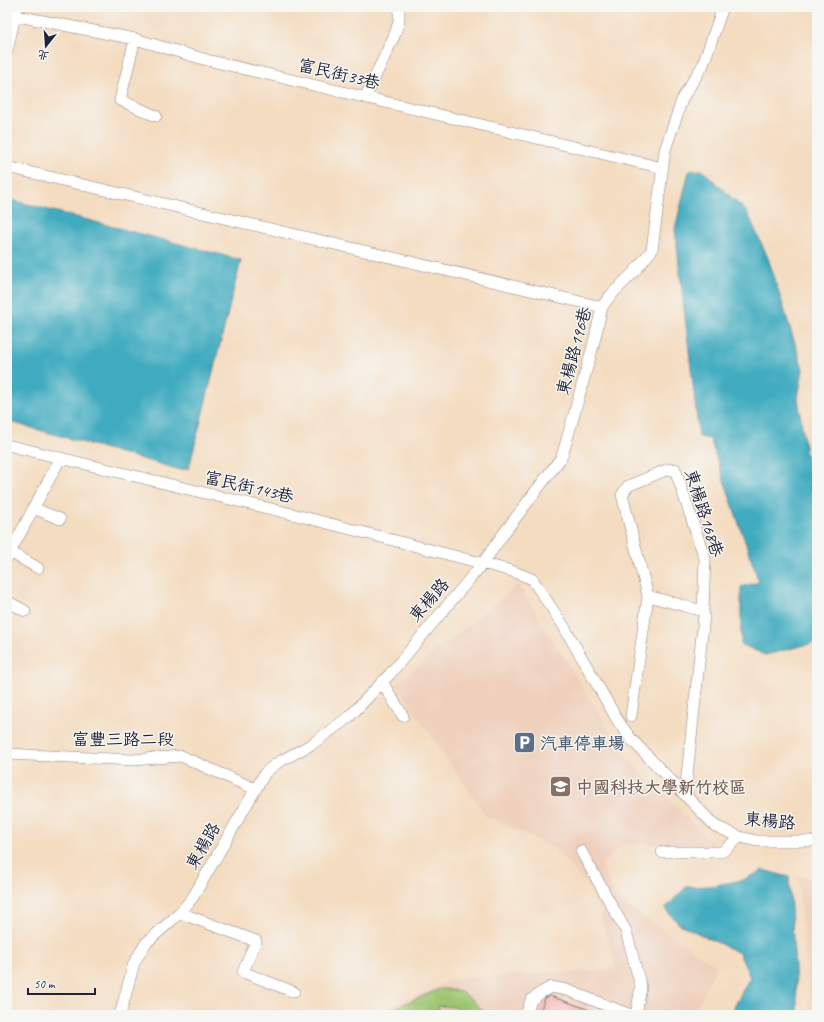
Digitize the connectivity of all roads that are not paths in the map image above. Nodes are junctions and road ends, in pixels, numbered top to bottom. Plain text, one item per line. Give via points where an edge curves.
1 (399, 7) edge
2 (723, 7) edge
3 (13, 12) edge
4 (136, 39) junction
5 (7, 51) edge
6 (365, 98) junction
7 (156, 116) dead end
8 (7, 167) edge
9 (663, 168) junction
10 (602, 307) junction
11 (7, 445) edge
12 (60, 459) junction
13 (33, 508) junction
14 (60, 519) dead end
15 (9, 555) edge
16 (483, 563) junction
17 (38, 568) dead end
18 (648, 596) junction
19 (7, 601) edge
20 (26, 611) dead end
21 (703, 611) junction
22 (382, 682) junction
23 (403, 716) dead end
24 (631, 716) dead end
25 (7, 754) edge
26 (255, 789) junction
27 (685, 794) junction
28 (740, 838) junction
29 (817, 841) edge
30 (581, 851) dead end
31 (662, 852) dead end
32 (180, 913) junction
33 (294, 992) dead end
34 (120, 1015) edge
35 (526, 1015) edge
36 (631, 1015) edge
37 (636, 1015) edge

1 - 6 street via 399,21 395,34
2 - 9 street, 東楊路196巷 via 703,64 683,97 665,150
3 - 4 street, 富民街33巷
3 - 5 street
4 - 6 street, 富民街33巷 via 207,60
4 - 7 street via 120,100
6 - 9 street, 富民街33巷
8 - 10 street
9 - 10 street, 東楊路196巷 via 652,250
10 - 16 street, 東楊路196巷 via 561,458
11 - 12 street, 富民街143巷
12 - 13 street
12 - 16 street, 富民街143巷
13 - 14 street
13 - 15 street
15 - 17 street
16 - 22 street, 東楊路
16 - 27 street, 東楊路 via 532,579 563,625 618,721
18 - 21 street
18 - 21 street, 東楊路168巷 via 622,495 628,486 666,470 675,469 705,559
18 - 24 street, 東楊路168巷
19 - 20 street
21 - 27 street, 東楊路168巷
22 - 23 street
22 - 26 street, 東楊路 via 349,717 312,744 277,762 265,773
25 - 26 street, 富豐三路二段 via 133,760 181,756
26 - 32 street, 東楊路 via 193,897
27 - 28 street, 東楊路 via 715,826
28 - 29 street, 東楊路 via 757,841
28 - 31 street via 722,852
30 - 37 street via 626,931 641,987
32 - 33 street via 256,941 243,972
32 - 34 street, 東楊路 via 146,944 134,963
35 - 36 street via 531,1000 551,987 567,990

